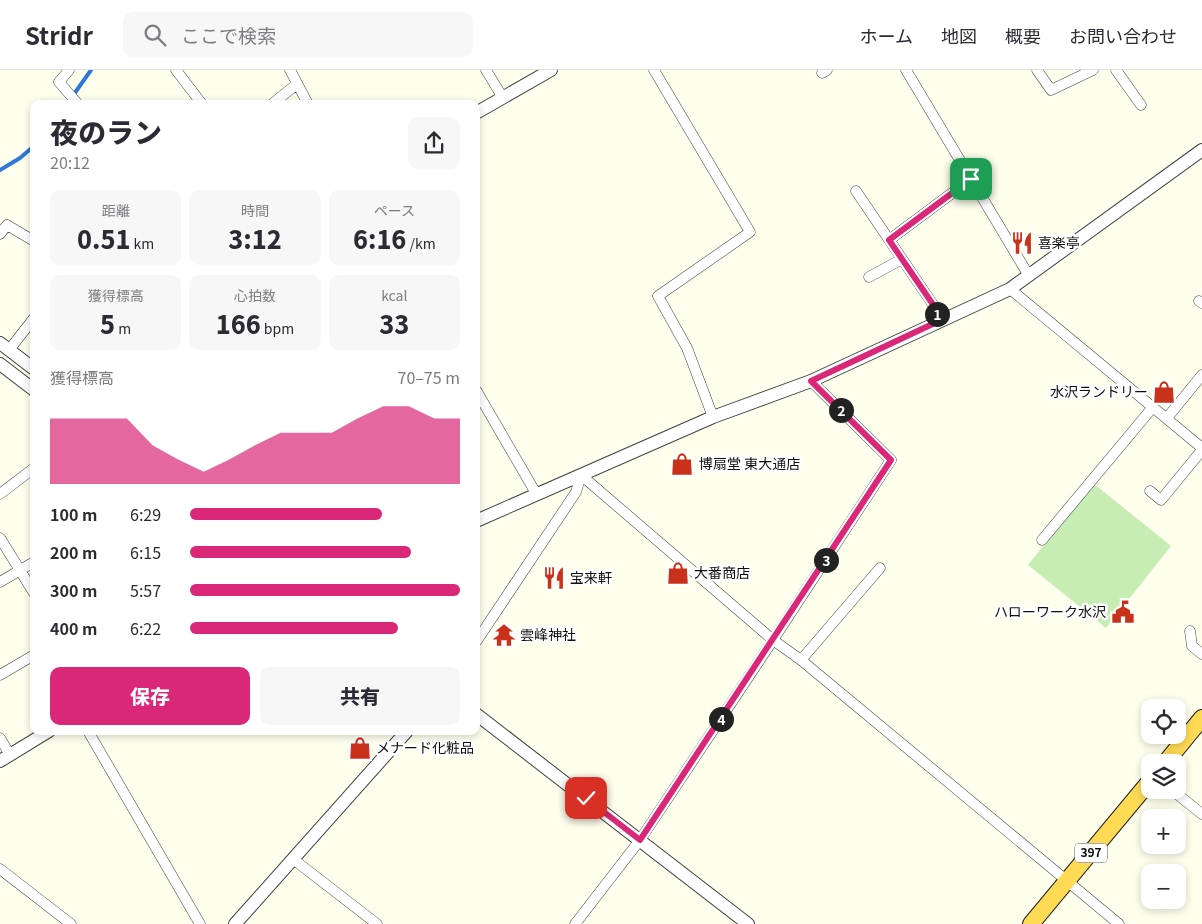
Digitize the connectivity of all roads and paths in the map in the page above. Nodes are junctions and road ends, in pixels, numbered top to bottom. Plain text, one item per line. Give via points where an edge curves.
1 (69, 70) edge
2 (176, 70) edge
3 (290, 70) edge
4 (486, 70) edge
5 (551, 70) edge
6 (654, 70) edge
7 (906, 70) edge
8 (1037, 70) edge
9 (1093, 70) edge
10 (1116, 70) edge
11 (297, 84) junction
12 (503, 98) junction
13 (75, 100) edge
14 (199, 100) edge
15 (277, 100) edge
16 (306, 100) edge
17 (1140, 105) dead end
18 (480, 111) edge
19 (1200, 153) edge
20 (971, 179) junction
21 (856, 191) dead end
22 (0, 234) edge
23 (30, 239) edge
24 (889, 240) junction
25 (902, 259) junction
26 (1029, 276) junction
27 (869, 277) dead end
28 (1010, 289) junction
29 (939, 321) junction
30 (30, 322) edge
31 (4, 346) edge
32 (0, 364) edge
33 (30, 366) edge
34 (1202, 375) edge
35 (811, 381) junction
36 (30, 387) edge
37 (480, 397) edge
38 (1152, 406) junction
39 (713, 418) junction
40 (1167, 418) junction
41 (1202, 449) edge
42 (30, 471) edge
43 (581, 475) junction
44 (1150, 491) dead end
45 (0, 494) edge
46 (537, 495) junction
47 (480, 519) edge
48 (0, 538) edge
49 (1042, 540) dead end
50 (30, 564) edge
51 (880, 568) dead end
52 (20, 570) junction
53 (0, 582) edge
54 (30, 586) edge
55 (1190, 631) dead end
56 (480, 636) edge
57 (773, 640) junction
58 (1202, 654) edge
59 (30, 657) edge
60 (802, 660) junction
61 (0, 675) edge
62 (480, 717) edge
63 (1202, 718) edge
64 (42, 735) edge
65 (90, 735) edge
66 (403, 735) edge
67 (0, 738) edge
68 (1173, 754) edge
69 (5, 758) edge
70 (1141, 792) edge
71 (1183, 799) edge
72 (1202, 814) edge
73 (640, 840) junction
74 (293, 859) junction
75 (0, 869) edge
76 (1067, 881) junction
77 (71, 924) edge
78 (200, 924) edge
79 (234, 924) edge
80 (377, 924) edge
81 (575, 924) edge
82 (748, 924) edge
83 (1031, 924) edge
84 (1119, 924) edge

1 - 13 street via 59,82
2 - 14 street
3 - 11 street
4 - 12 street
5 - 12 street
6 - 39 street via 750,232 658,296 687,348
7 - 20 street
8 - 9 street via 1051,90
10 - 17 street
11 - 15 street
11 - 16 street
12 - 18 street
19 - 26 street
20 - 24 street
20 - 26 street
21 - 24 street
22 - 23 street via 7,225
24 - 25 street
25 - 27 street
25 - 29 street via 934,306
26 - 28 street
28 - 29 street
28 - 38 street
29 - 35 street
30 - 31 street
31 - 33 street
32 - 36 street
34 - 40 street
35 - 39 street
35 - 57 street via 891,460
37 - 46 street
38 - 40 street
38 - 49 street
39 - 43 street
40 - 41 street
41 - 44 street via 1161,500
42 - 45 street
43 - 46 street
43 - 56 street via 576,492
43 - 57 street
46 - 47 street
48 - 52 street
50 - 52 street
51 - 60 street
52 - 53 street
52 - 54 street
55 - 58 street via 1192,646
57 - 60 street
57 - 73 street
59 - 61 street
60 - 76 street
62 - 73 street
63 - 68 highway
64 - 69 street
65 - 78 street
66 - 74 street
67 - 69 street
70 - 76 highway, 397
71 - 72 street
73 - 81 street
73 - 82 street
74 - 79 street
74 - 80 street
75 - 77 street
76 - 83 highway, 397
76 - 84 street

